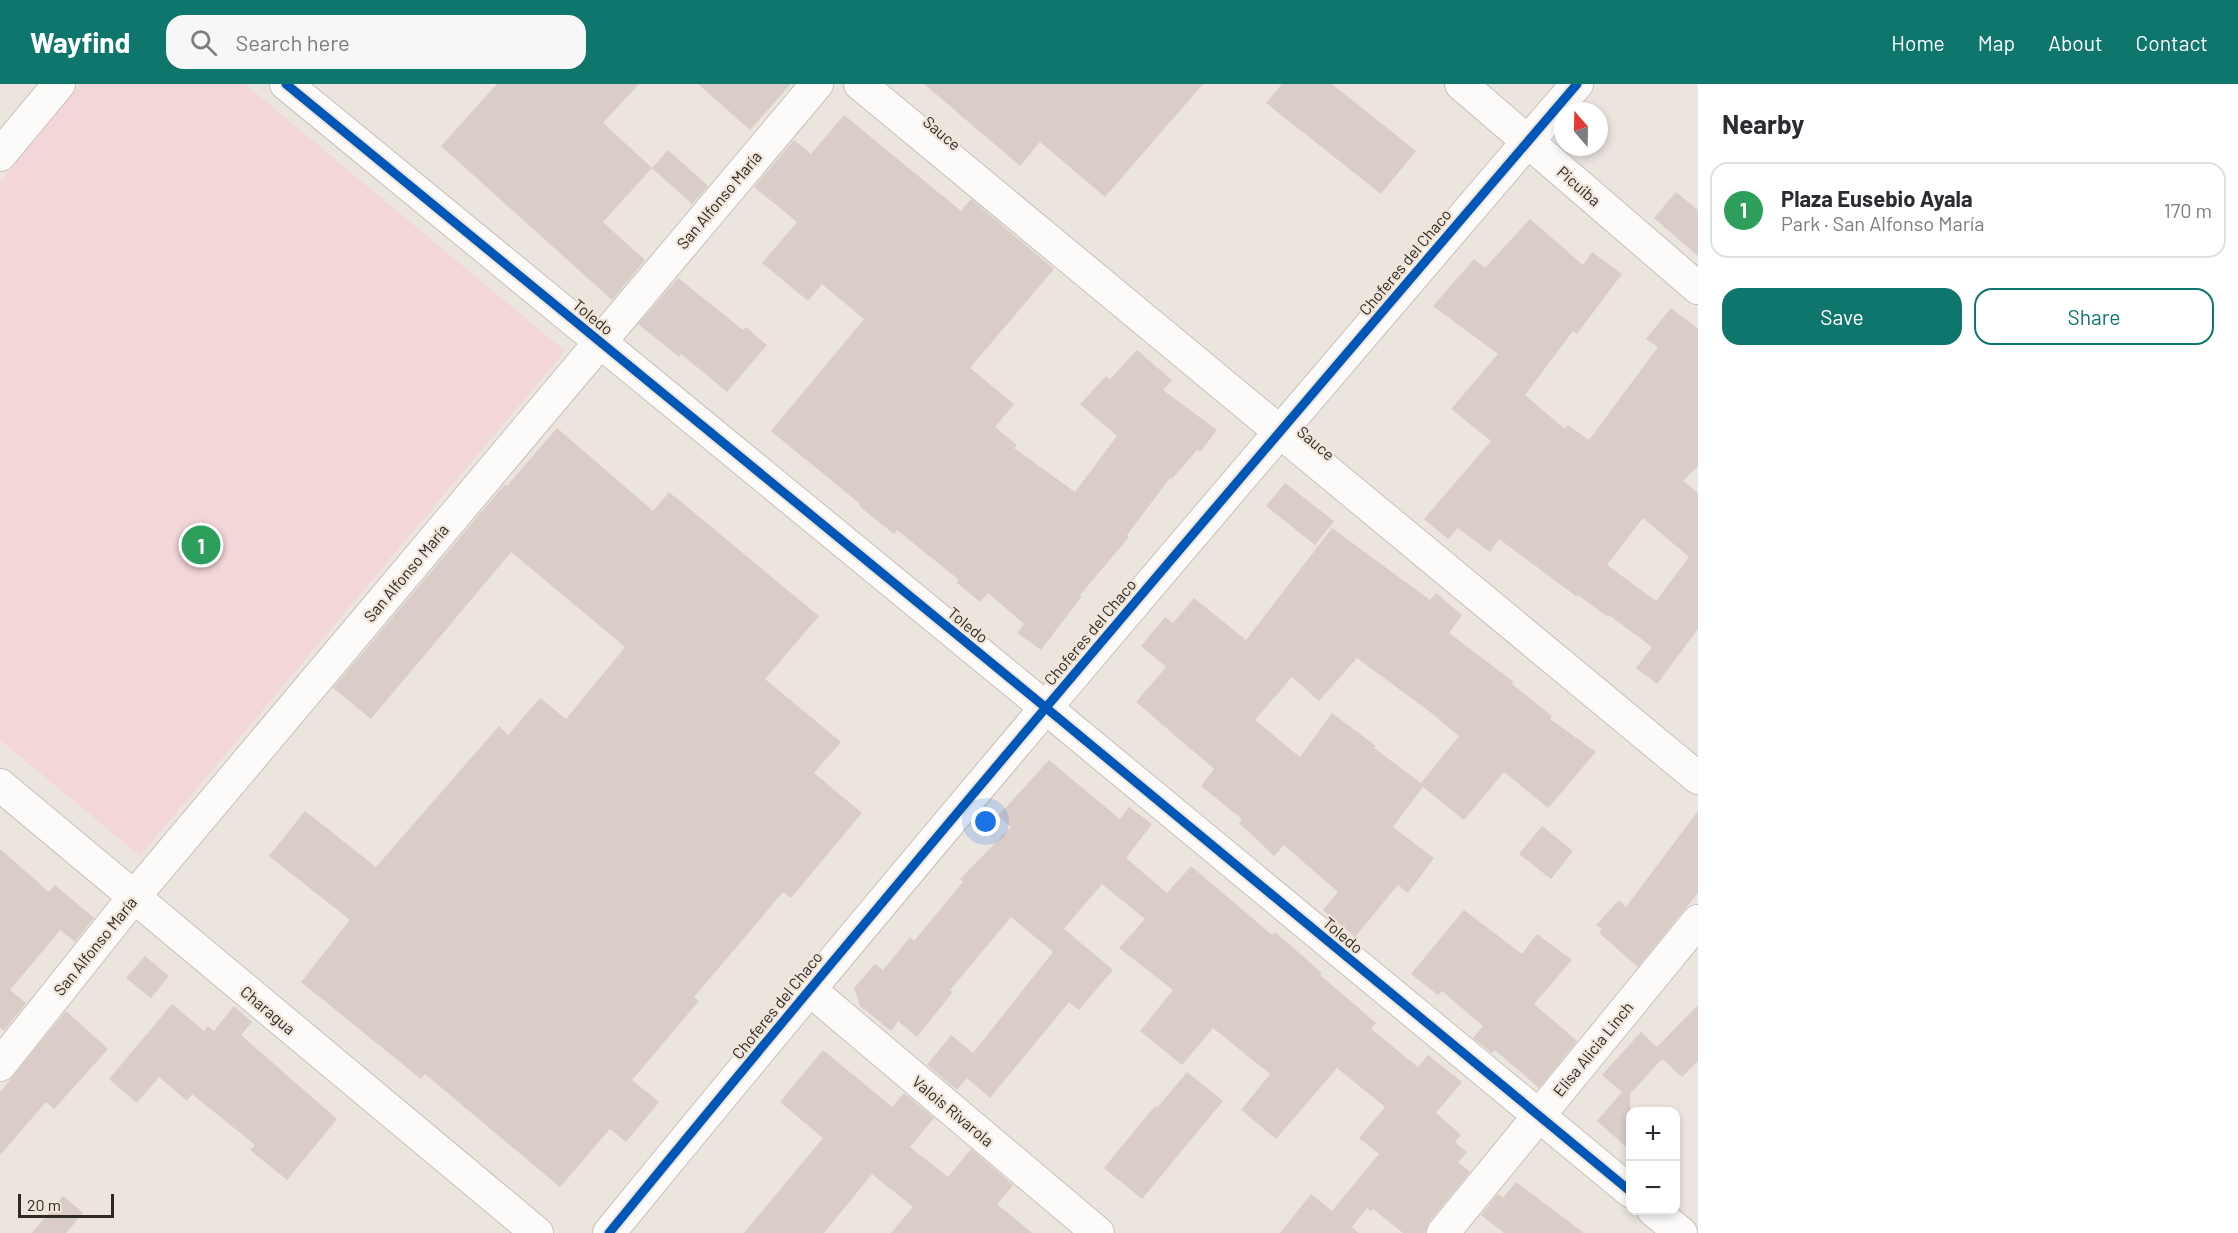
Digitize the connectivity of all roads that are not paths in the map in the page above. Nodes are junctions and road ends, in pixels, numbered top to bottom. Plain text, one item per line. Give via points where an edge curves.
1 (59, 84) edge
2 (286, 84) edge
3 (817, 84) edge
4 (860, 84) edge
5 (1461, 84) edge
6 (1577, 84) edge
7 (1527, 142) junction
8 (0, 155) edge
9 (1698, 288) edge
10 (600, 342) junction
11 (1279, 432) junction
12 (1045, 708) junction
13 (1698, 778) edge
14 (0, 785) edge
15 (133, 898) junction
16 (1698, 921) edge
17 (809, 989) junction
18 (0, 1065) edge
19 (1539, 1116) junction
20 (1626, 1188) edge
21 (1659, 1215) edge
22 (537, 1233) edge
23 (609, 1233) edge
24 (1098, 1233) edge
25 (1443, 1233) edge
26 (1681, 1233) edge

1 - 8 street
2 - 10 street, Toledo
3 - 10 street, San Alfonso María
4 - 11 street, Sauce
5 - 7 street, Picuiba
6 - 7 street, Choferes del Chaco
7 - 9 street, Picuiba
7 - 11 street, Choferes del Chaco
10 - 12 street, Toledo
10 - 15 street, San Alfonso María
11 - 12 street, Choferes del Chaco
11 - 13 street, Sauce
12 - 17 street, Choferes del Chaco
12 - 19 street, Toledo
14 - 15 street, Charagua
15 - 18 street, San Alfonso María
15 - 22 street, Charagua
16 - 19 street, Elisa Alicia Linch
17 - 23 street, Choferes del Chaco
17 - 24 street, Valois Rivarola
19 - 20 street, Toledo
19 - 25 street, Elisa Alicia Linch
21 - 26 street

